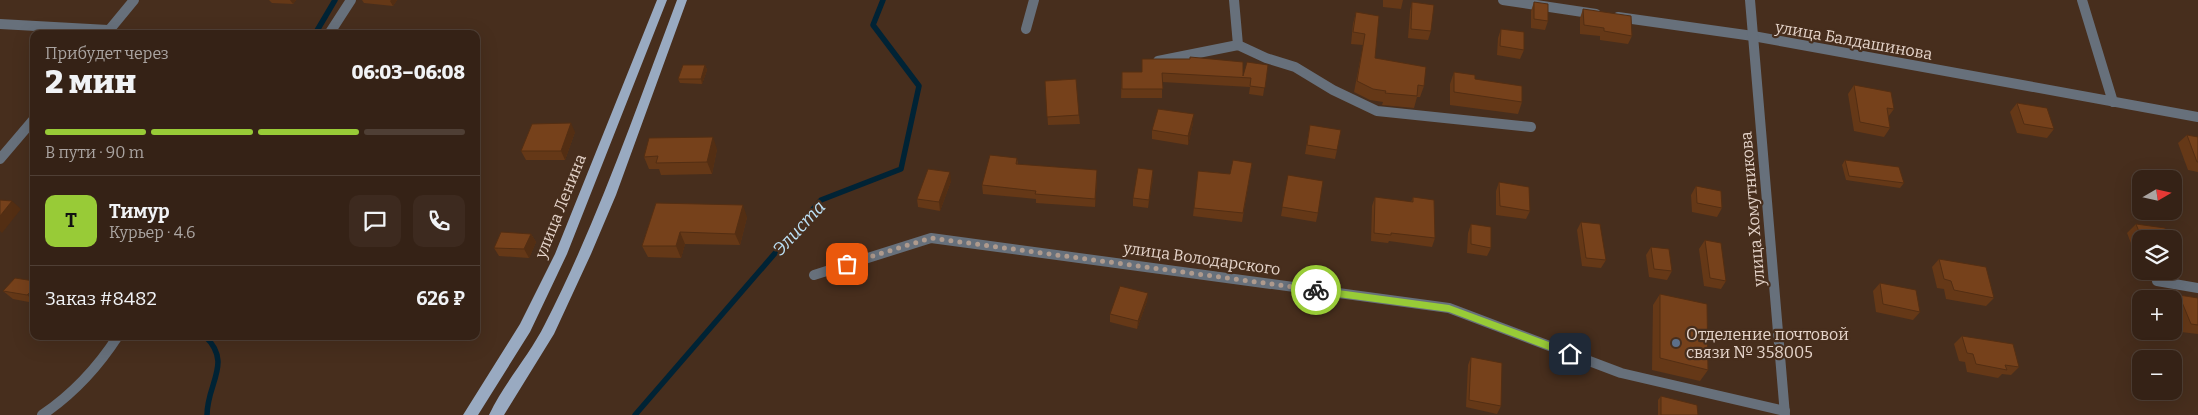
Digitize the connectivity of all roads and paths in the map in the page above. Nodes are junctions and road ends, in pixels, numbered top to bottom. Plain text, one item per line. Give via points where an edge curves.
1 (134, 0) edge
2 (351, 0) edge
3 (662, 0) edge
4 (682, 0) edge
5 (1034, 0) edge
6 (1234, 0) edge
7 (1503, 0) edge
8 (1750, 0) edge
9 (2082, 0) edge
10 (0, 24) edge
11 (1026, 29) dead end
12 (80, 30) edge
13 (109, 30) edge
14 (332, 30) edge
15 (1753, 36) junction
16 (1238, 45) junction
17 (1158, 62) edge
18 (2113, 102) junction
19 (2198, 117) edge
20 (30, 124) edge
21 (1531, 128) dead end
22 (0, 158) edge
23 (814, 275) dead end
24 (2157, 281) dead end
25 (2198, 288) edge
26 (116, 340) edge
27 (1785, 413) edge
28 (42, 415) edge
29 (470, 415) edge
30 (496, 415) edge

1 - 13 street
2 - 14 street
3 - 29 main road, улица Ленина via 561,254 526,328
4 - 30 main road via 585,254 549,330
5 - 11 street
6 - 16 street
7 - 15 street, улица Балдашинова
8 - 15 street, улица Хомутникова
9 - 18 street
10 - 12 street
15 - 18 street, улица Балдашинова
15 - 27 street, улица Хомутникова
16 - 17 street
16 - 21 street via 1295,67 1377,111
18 - 19 street, улица Балдашинова
20 - 22 street
23 - 27 street, улица Володарского via 931,238 1449,308 1621,373
24 - 25 street
26 - 28 street via 62,400

